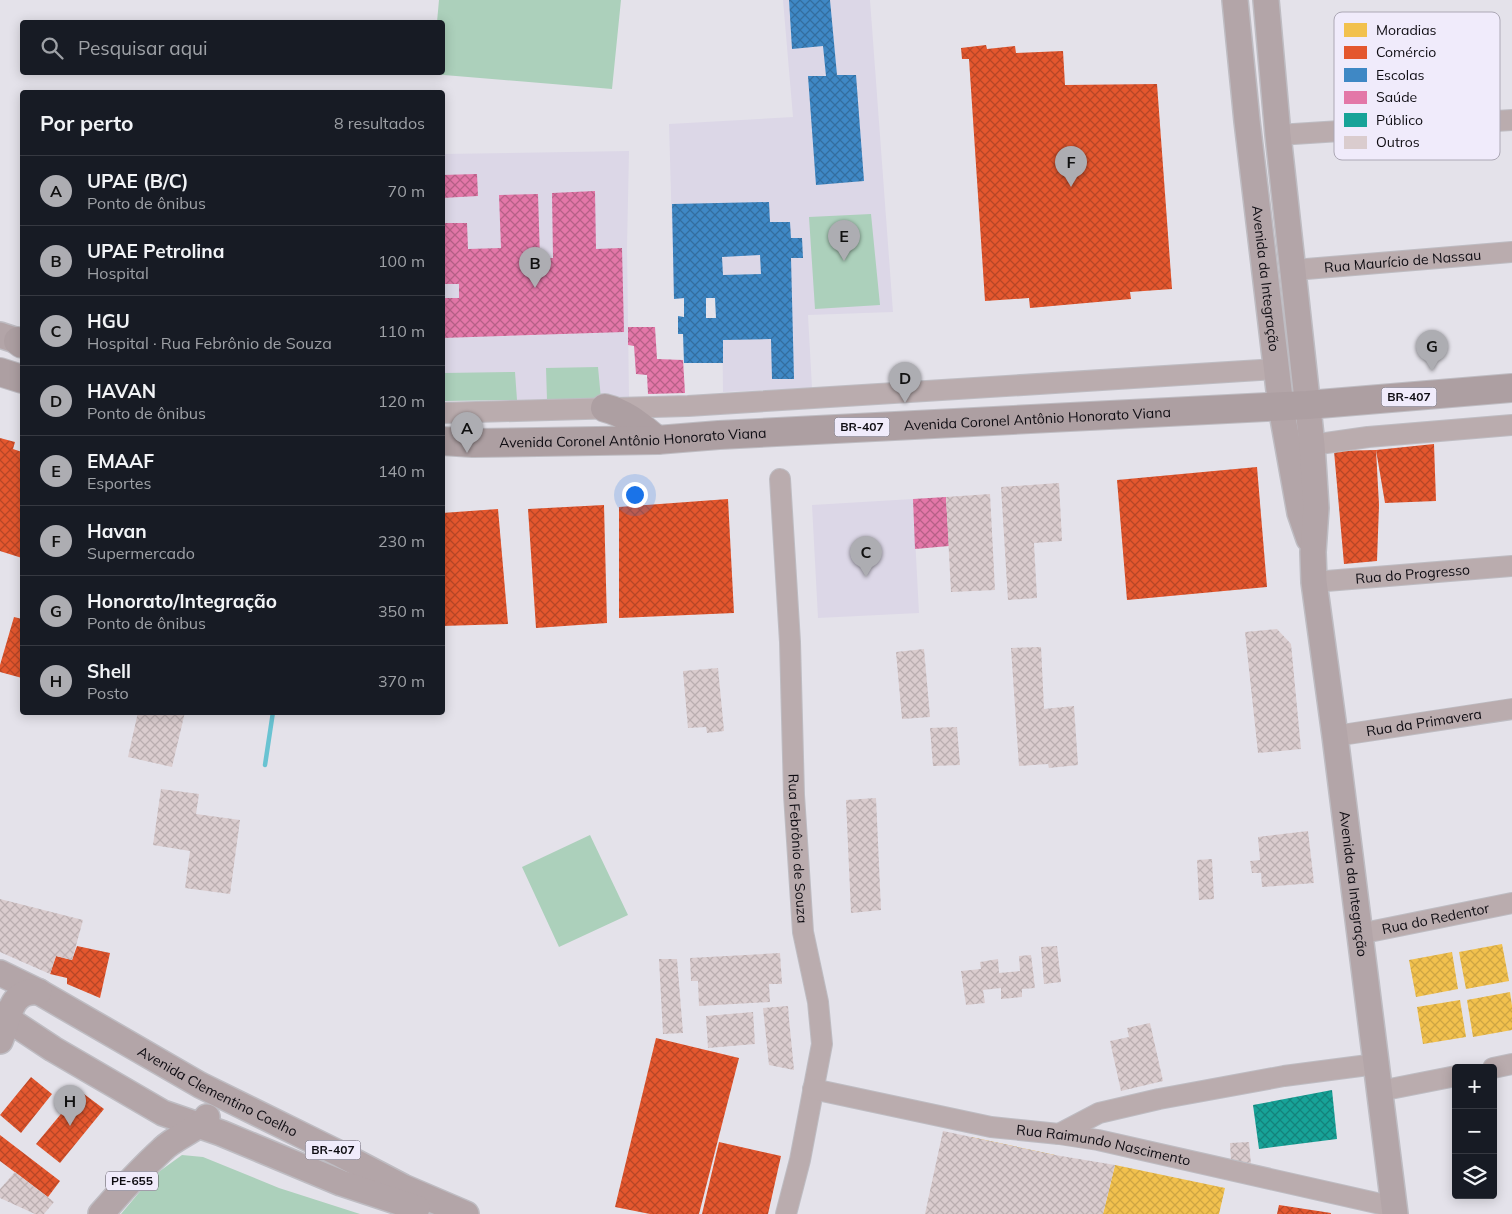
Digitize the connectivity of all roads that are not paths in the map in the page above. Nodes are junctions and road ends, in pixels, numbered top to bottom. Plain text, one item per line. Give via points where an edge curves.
1 (1235, 0) edge
2 (1266, 0) edge
3 (1334, 131) edge
4 (1278, 135) junction
5 (1512, 252) edge
6 (1294, 270) junction
7 (1277, 369) junction
8 (1512, 388) edge
9 (1294, 406) junction
10 (605, 408) junction
11 (445, 413) edge
12 (1512, 425) edge
13 (657, 440) junction
14 (445, 441) edge
15 (1312, 445) junction
16 (780, 479) dead end
17 (1313, 552) junction
18 (1512, 566) edge
19 (1314, 582) junction
20 (1512, 709) edge
21 (1336, 736) junction
22 (1512, 903) edge
23 (1359, 934) junction
24 (0, 973) edge
25 (39, 992) junction
26 (2, 1025) edge
27 (1376, 1064) junction
28 (1512, 1064) edge
29 (1497, 1067) edge
30 (1452, 1077) edge
31 (200, 1085) junction
32 (813, 1089) junction
33 (1380, 1091) junction
34 (200, 1124) junction
35 (1059, 1134) junction
36 (1394, 1211) edge
37 (101, 1214) edge
38 (435, 1214) edge
39 (466, 1214) edge
40 (786, 1214) edge

1 - 7 main road, Avenida da Integração
2 - 4 main road, Avenida da Integração
3 - 4 street
4 - 6 main road, Avenida da Integração
5 - 6 street, Rua Maurício de Nassau
6 - 9 main road, Avenida da Integração
7 - 9 main road, Avenida da Integração
7 - 10 street via 774,401
8 - 9 highway, Avenida Coronel Antônio Honorato Viana / BR-407
9 - 13 highway, Avenida Coronel Antônio Honorato Viana / BR-407
9 - 15 main road, Avenida da Integração
9 - 17 main road, Avenida da Integração via 1300,514
10 - 11 street
10 - 13 highway via 627,416
12 - 15 street
13 - 14 highway, Avenida Coronel Antônio Honorato Viana / BR-407
15 - 17 main road, Avenida da Integração via 1316,508
16 - 32 street, Rua Febrônio de Souza via 803,932 818,1002 822,1044
17 - 19 main road, Avenida da Integração
18 - 19 street, Rua do Progresso
19 - 21 main road, Avenida da Integração
20 - 21 street, Rua da Primavera
21 - 23 main road, Avenida da Integração
22 - 23 street, Rua do Redentor
23 - 27 main road, Avenida da Integração
24 - 25 main road, Avenida Clementino Coelho / BR-407
25 - 26 main road via 25,992 19,996
25 - 31 main road, Avenida Clementino Coelho / BR-407
26 - 34 main road, BR-407 via 53,1049 163,1113
27 - 33 main road, Avenida da Integração
27 - 35 street via 1284,1076 1158,1099 1099,1113
28 - 29 street
30 - 33 street
31 - 34 main road via 210,1107
31 - 39 main road, Avenida Clementino Coelho / BR-407 via 403,1187
32 - 35 street, Rua Raimundo Nascimento via 991,1127
32 - 40 street, Rua Febrônio de Souza
33 - 36 main road, Avenida da Integração
34 - 37 main road, PE-655 via 163,1148
34 - 38 main road, BR-407 via 342,1183
35 - 36 street, Rua Raimundo Nascimento via 1098,1140

